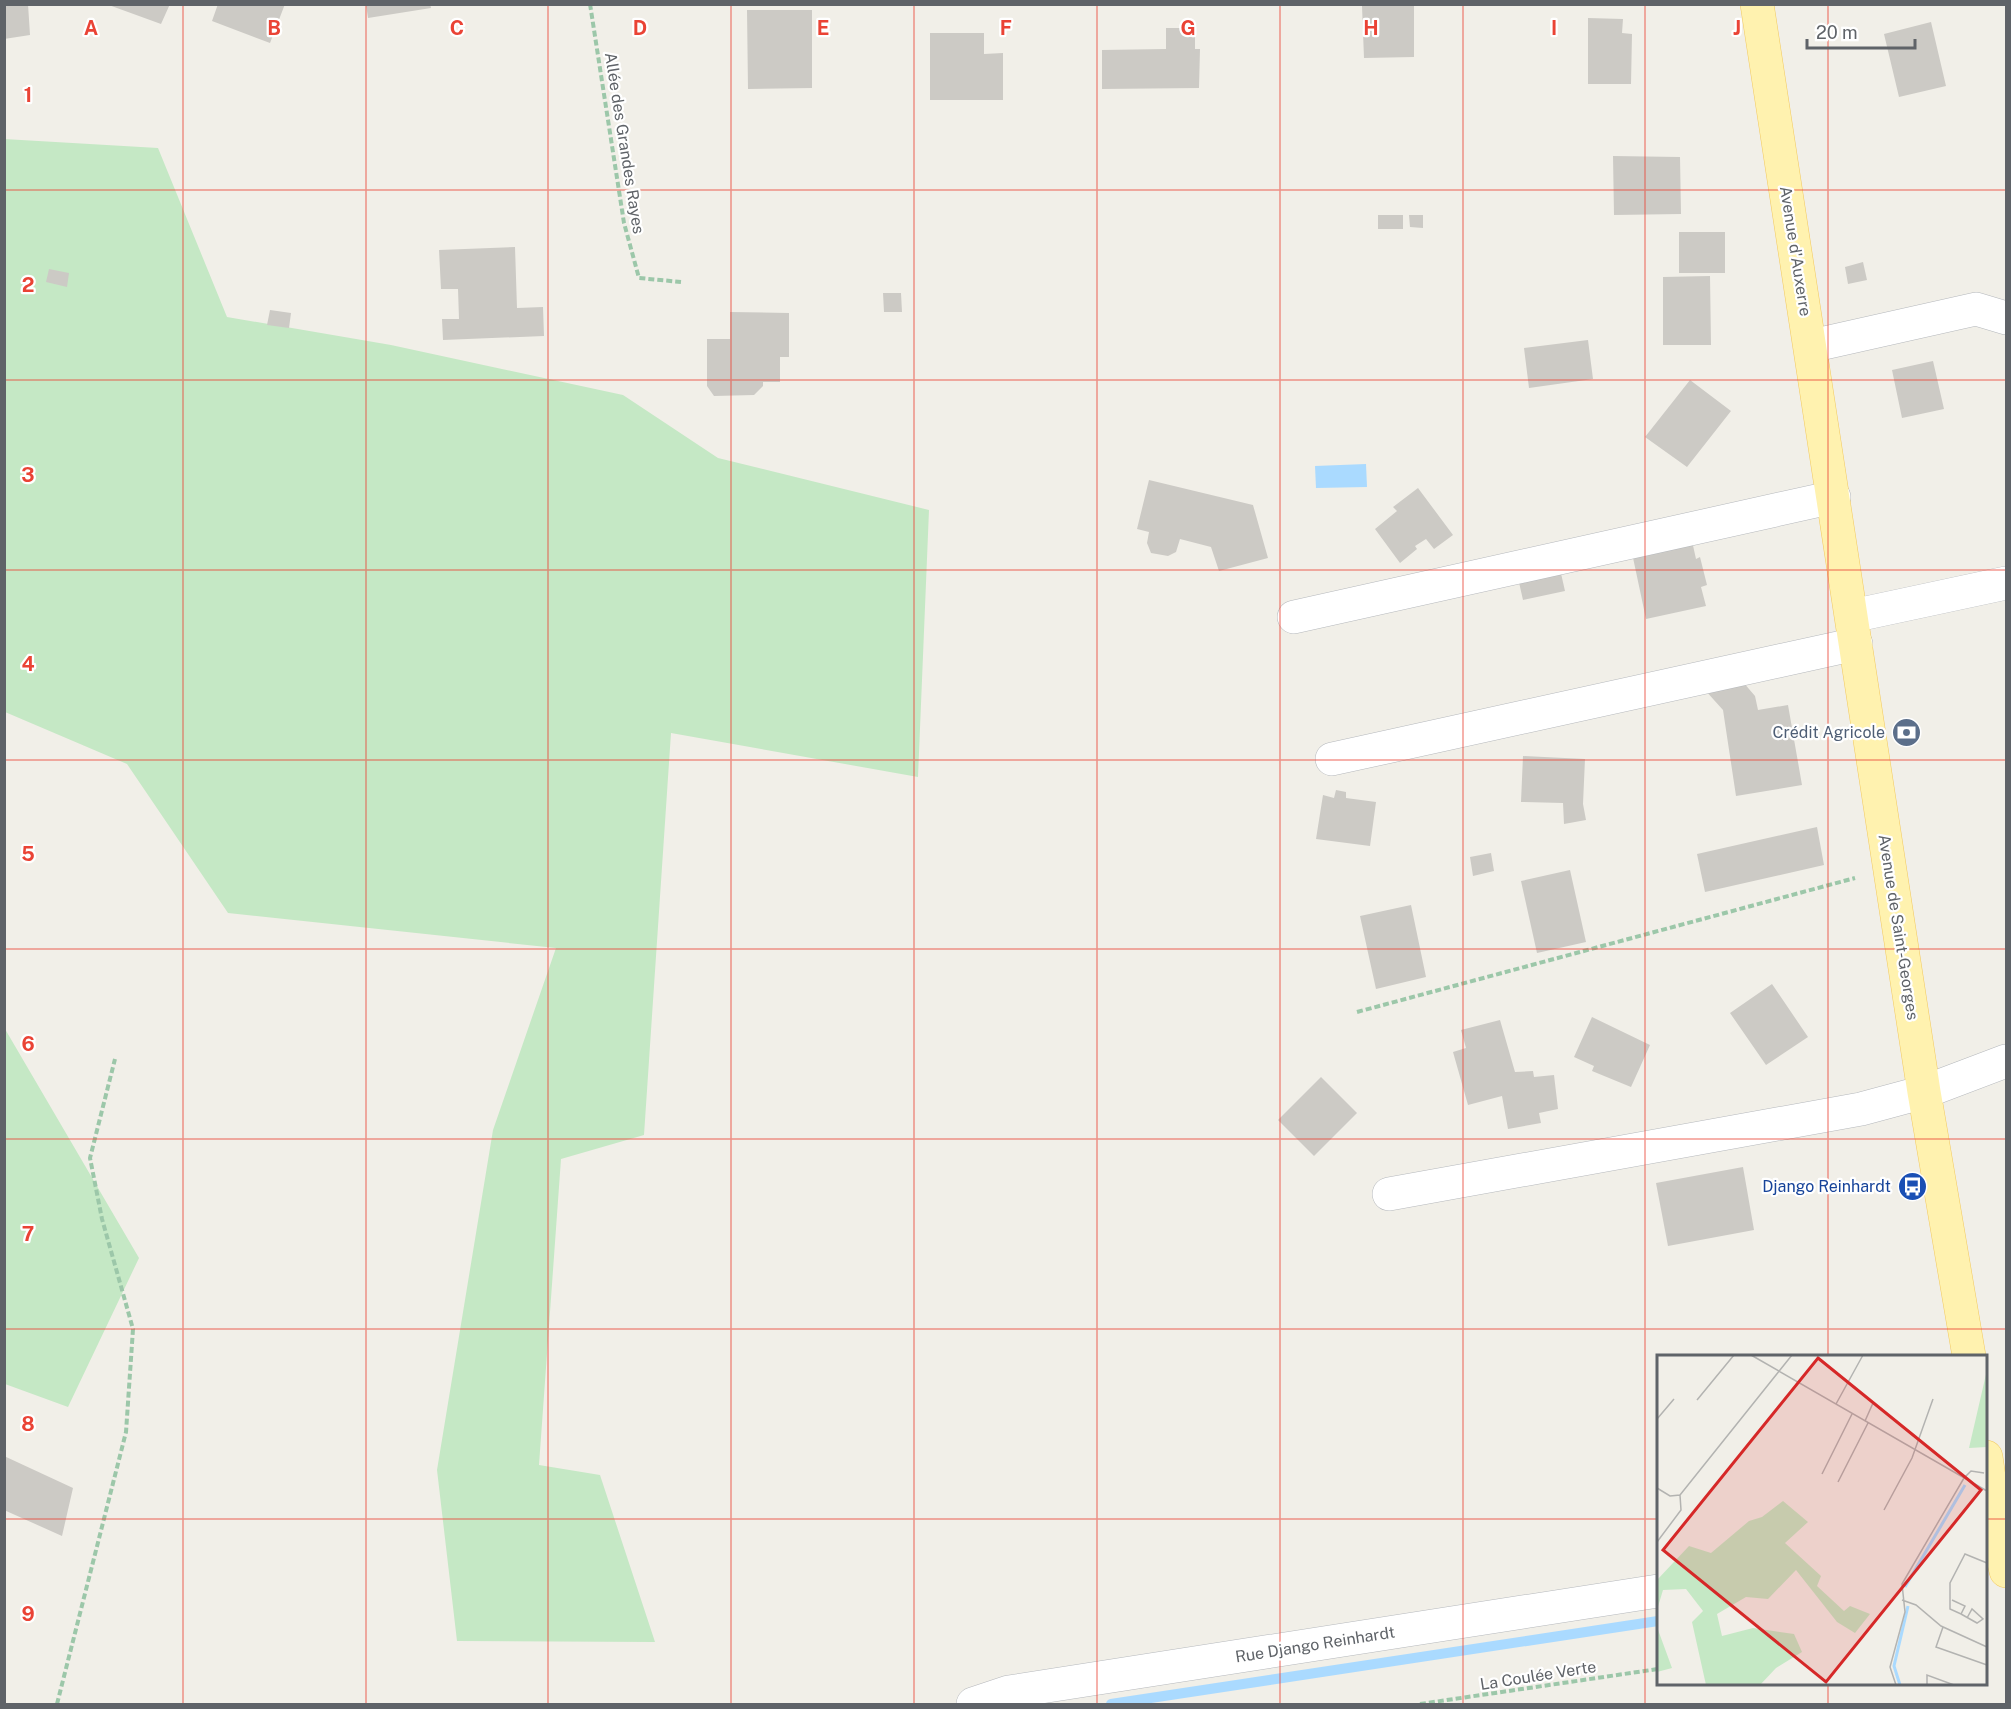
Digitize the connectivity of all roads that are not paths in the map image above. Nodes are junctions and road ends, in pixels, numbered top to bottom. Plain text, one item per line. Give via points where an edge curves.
1 (1757, 4) edge
2 (2007, 318) edge
3 (1811, 346) junction
4 (1834, 497) junction
5 (2007, 583) edge
6 (1294, 616) dead end
7 (1854, 630) junction
8 (1332, 759) dead end
9 (2007, 1061) edge
10 (1924, 1092) junction
11 (1389, 1194) dead end
12 (1969, 1355) edge
13 (1987, 1464) edge
14 (1997, 1538) edge
15 (2007, 1571) edge
16 (1657, 1591) edge
17 (973, 1704) edge

1 - 3 main road, Avenue d'Auxerre
2 - 3 street via 1976,309
3 - 4 main road, Avenue d'Auxerre
4 - 6 street
4 - 7 main road, Avenue de Saint-Georges
5 - 7 street
7 - 8 street
7 - 10 main road, Avenue de Saint-Georges
9 - 10 street
10 - 11 street via 1861,1109
10 - 12 main road, Avenue de Saint-Georges
13 - 14 main road
14 - 15 main road
16 - 17 street, Rue Django Reinhardt via 1009,1692

